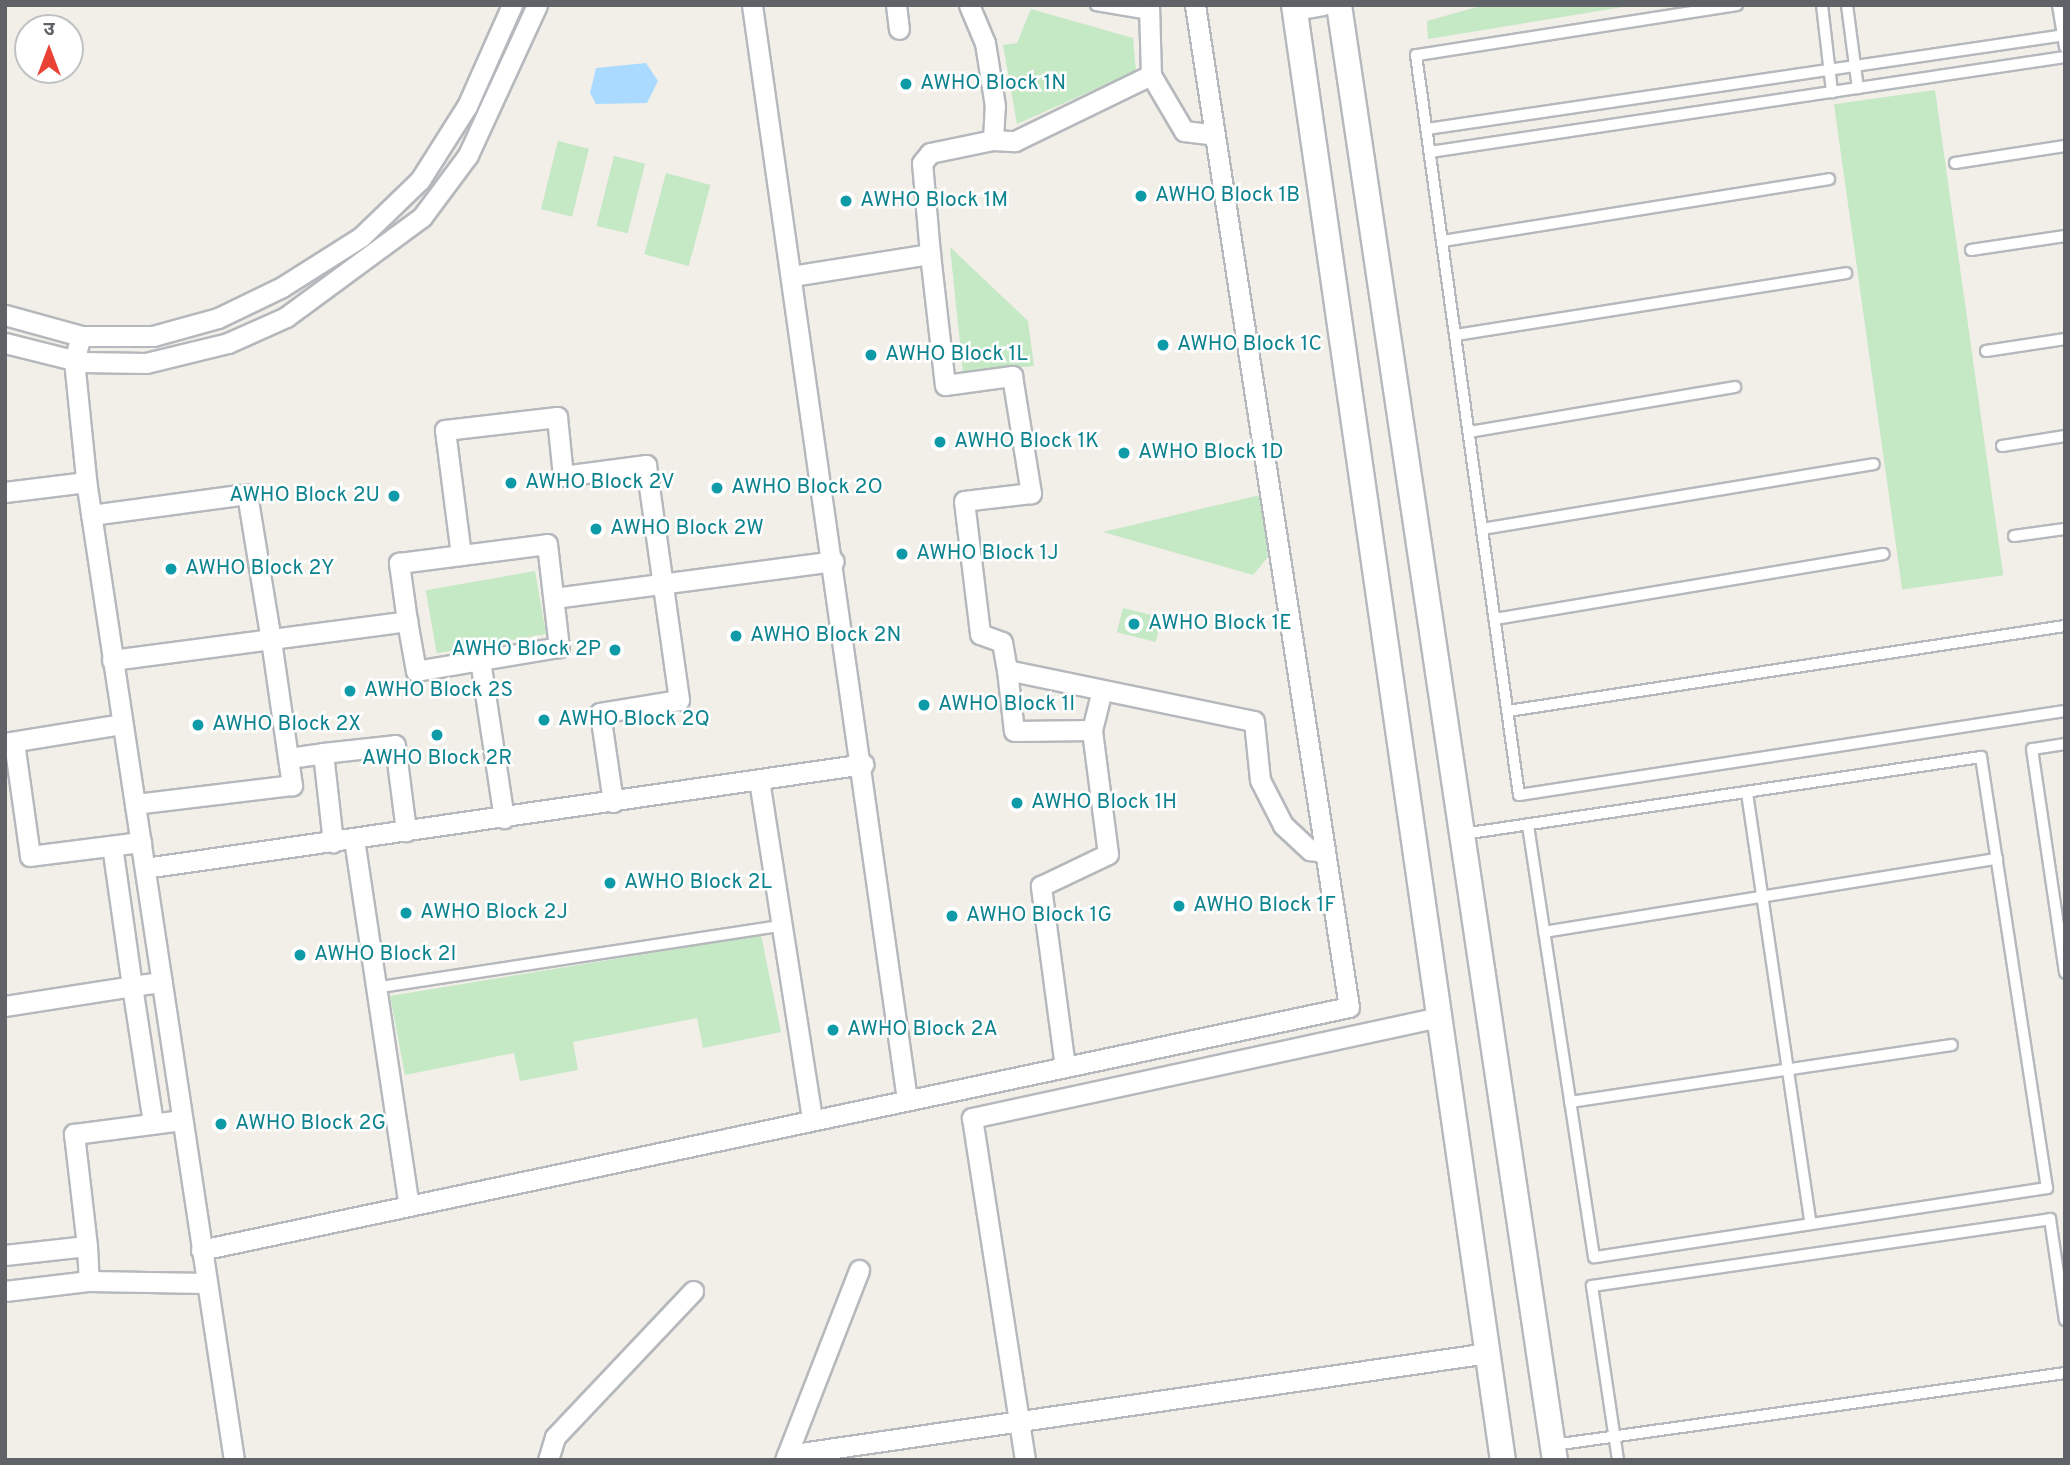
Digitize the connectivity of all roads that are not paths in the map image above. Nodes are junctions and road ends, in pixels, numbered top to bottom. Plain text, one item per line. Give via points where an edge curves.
1 (512, 5) edge
2 (537, 5) edge
3 (752, 5) edge
4 (896, 5) edge
5 (969, 5) edge
6 (1096, 5) edge
7 (1195, 5) edge
8 (1323, 5) edge
9 (1339, 5) edge
10 (1737, 5) edge
11 (1822, 5) edge
12 (1847, 5) edge
13 (2058, 5) edge
14 (1295, 8) edge
15 (1149, 10) edge
16 (899, 29) dead end
17 (2064, 35) edge
18 (2065, 47) edge
19 (2065, 57) edge
20 (1855, 65) junction
21 (1829, 69) junction
22 (1151, 75) junction
23 (1858, 88) junction
24 (1832, 92) junction
25 (1427, 129) junction
26 (1215, 135) junction
27 (993, 140) junction
28 (2065, 146) edge
29 (1430, 152) junction
30 (1955, 163) dead end
31 (1829, 178) dead end
32 (2065, 236) edge
33 (1443, 242) junction
34 (1971, 250) dead end
35 (930, 254) junction
36 (1846, 273) dead end
37 (792, 276) junction
38 (5, 315) edge
39 (1456, 335) junction
40 (81, 336) junction
41 (2065, 339) edge
42 (5, 343) edge
43 (1986, 351) dead end
44 (74, 360) junction
45 (1735, 387) dead end
46 (1469, 432) junction
47 (2065, 436) edge
48 (2002, 446) dead end
49 (1874, 464) dead end
50 (86, 482) junction
51 (5, 492) edge
52 (91, 515) junction
53 (2065, 528) edge
54 (1482, 529) junction
55 (2014, 536) dead end
56 (1884, 554) dead end
57 (461, 555) junction
58 (834, 561) junction
59 (662, 581) junction
60 (554, 598) junction
61 (1495, 619) junction
62 (407, 621) junction
63 (2065, 626) edge
64 (271, 640) junction
65 (113, 660) junction
66 (480, 660) junction
67 (1007, 670) junction
68 (1102, 690) junction
69 (1508, 711) junction
70 (2065, 711) edge
71 (122, 724) junction
72 (1092, 730) junction
73 (10, 742) edge
74 (2065, 744) edge
75 (323, 753) junction
76 (289, 758) junction
77 (864, 764) junction
78 (759, 779) junction
79 (1747, 793) junction
80 (613, 802) junction
81 (135, 804) junction
82 (504, 818) junction
83 (1528, 826) junction
84 (406, 831) junction
85 (1463, 834) junction
86 (354, 839) junction
87 (141, 842) junction
88 (333, 842) junction
89 (111, 846) junction
90 (1325, 852) junction
91 (1997, 859) junction
92 (145, 868) junction
93 (1763, 896) junction
94 (778, 926) junction
95 (1544, 932) junction
96 (2065, 973) edge
97 (162, 982) junction
98 (132, 986) junction
99 (372, 989) junction
100 (5, 1006) edge
101 (1440, 1017) junction
102 (1952, 1045) dead end
103 (1065, 1067) junction
104 (1791, 1069) junction
105 (907, 1100) junction
106 (1570, 1102) junction
107 (813, 1118) junction
108 (182, 1120) junction
109 (153, 1124) junction
110 (409, 1205) junction
111 (1810, 1222) junction
112 (87, 1247) junction
113 (201, 1250) junction
114 (5, 1255) edge
115 (859, 1270) dead end
116 (89, 1281) junction
117 (206, 1283) junction
118 (5, 1291) edge
119 (693, 1291) dead end
120 (2065, 1320) edge
121 (1488, 1353) junction
122 (2065, 1373) edge
123 (1019, 1421) junction
124 (1615, 1438) junction
125 (1554, 1452) edge
126 (786, 1457) edge
127 (234, 1460) edge
128 (548, 1460) edge
129 (1025, 1460) edge
130 (1503, 1460) edge
131 (1618, 1460) edge

1 - 40 street via 467,106 420,180 361,237 218,318 153,336
2 - 44 street via 468,155 422,217 342,281 286,317 228,343 146,363
3 - 37 street
4 - 16 street
5 - 27 street via 985,43 995,106
6 - 15 lane
7 - 26 street
8 - 14 street
9 - 85 street
10 - 25 lane via 1416,55
11 - 21 lane
12 - 20 lane
13 - 17 lane
14 - 101 street
15 - 22 street
17 - 18 lane
17 - 20 lane
19 - 23 lane
20 - 21 lane
20 - 23 lane
21 - 24 lane
21 - 25 lane
22 - 26 street via 1184,131
22 - 27 street via 1015,141
23 - 24 lane
24 - 29 lane
25 - 29 lane
26 - 90 street
27 - 35 street via 930,153 922,163
28 - 30 lane
29 - 33 lane
31 - 33 lane
32 - 34 lane
33 - 39 lane
35 - 37 street
35 - 67 street via 945,385 1012,376 1031,493 964,501 980,634 1002,642
36 - 39 lane
37 - 58 street
38 - 40 street
39 - 46 lane
40 - 44 street
41 - 43 lane
42 - 44 street
44 - 50 street
45 - 46 lane
46 - 54 lane
47 - 48 lane
49 - 54 lane
50 - 51 street
50 - 52 street
52 - 64 street via 247,494
52 - 65 street
53 - 55 lane
54 - 61 lane
56 - 61 lane
57 - 59 street via 445,430 557,417 563,476 646,465
57 - 60 street via 547,544
57 - 62 street via 398,563
58 - 59 street
58 - 77 street
59 - 60 street
59 - 80 street via 679,701 600,713
60 - 66 street via 559,646
61 - 69 lane
62 - 64 street
62 - 66 street via 416,671
63 - 69 lane
64 - 65 street
64 - 76 street
65 - 71 street
66 - 82 street
67 - 68 street
67 - 72 street via 1014,731
68 - 72 street
68 - 90 street via 1254,722 1260,780 1283,825 1310,850
69 - 70 lane via 1519,795
71 - 73 street
71 - 81 street
72 - 103 street via 1108,854 1041,886
73 - 89 street via 30,856
74 - 96 lane via 2032,749
75 - 76 street
75 - 84 street via 395,745
75 - 88 street
76 - 81 street via 292,785
77 - 78 street
77 - 105 street
78 - 80 street
78 - 94 street
79 - 83 lane
79 - 91 lane via 1981,757
79 - 93 lane
80 - 82 street
81 - 87 street
82 - 84 street
83 - 85 lane
83 - 95 lane
84 - 86 street
85 - 125 street
86 - 88 street
86 - 99 street
87 - 89 street
87 - 92 street
88 - 92 street
89 - 98 street
90 - 103 street via 1349,1007
91 - 93 lane
91 - 111 lane via 2047,1188
92 - 97 street
93 - 95 lane
93 - 104 lane
94 - 99 lane
94 - 107 street
95 - 106 lane
97 - 98 street
97 - 108 street
98 - 100 street
98 - 109 street
99 - 110 street
101 - 121 street
101 - 123 street via 972,1118
102 - 104 lane
103 - 105 street
104 - 106 lane
104 - 111 lane
105 - 107 street
106 - 111 lane via 1594,1257
107 - 110 street
108 - 109 street
108 - 113 street
109 - 112 street via 74,1134
110 - 113 street
112 - 114 street
112 - 116 street
113 - 117 street
115 - 126 street
116 - 117 street
116 - 118 street
117 - 127 street
119 - 128 street via 555,1437
120 - 124 lane via 2050,1219 1592,1286
121 - 123 street
121 - 130 street
122 - 124 lane
123 - 126 street
123 - 129 street
124 - 125 lane
124 - 131 lane

